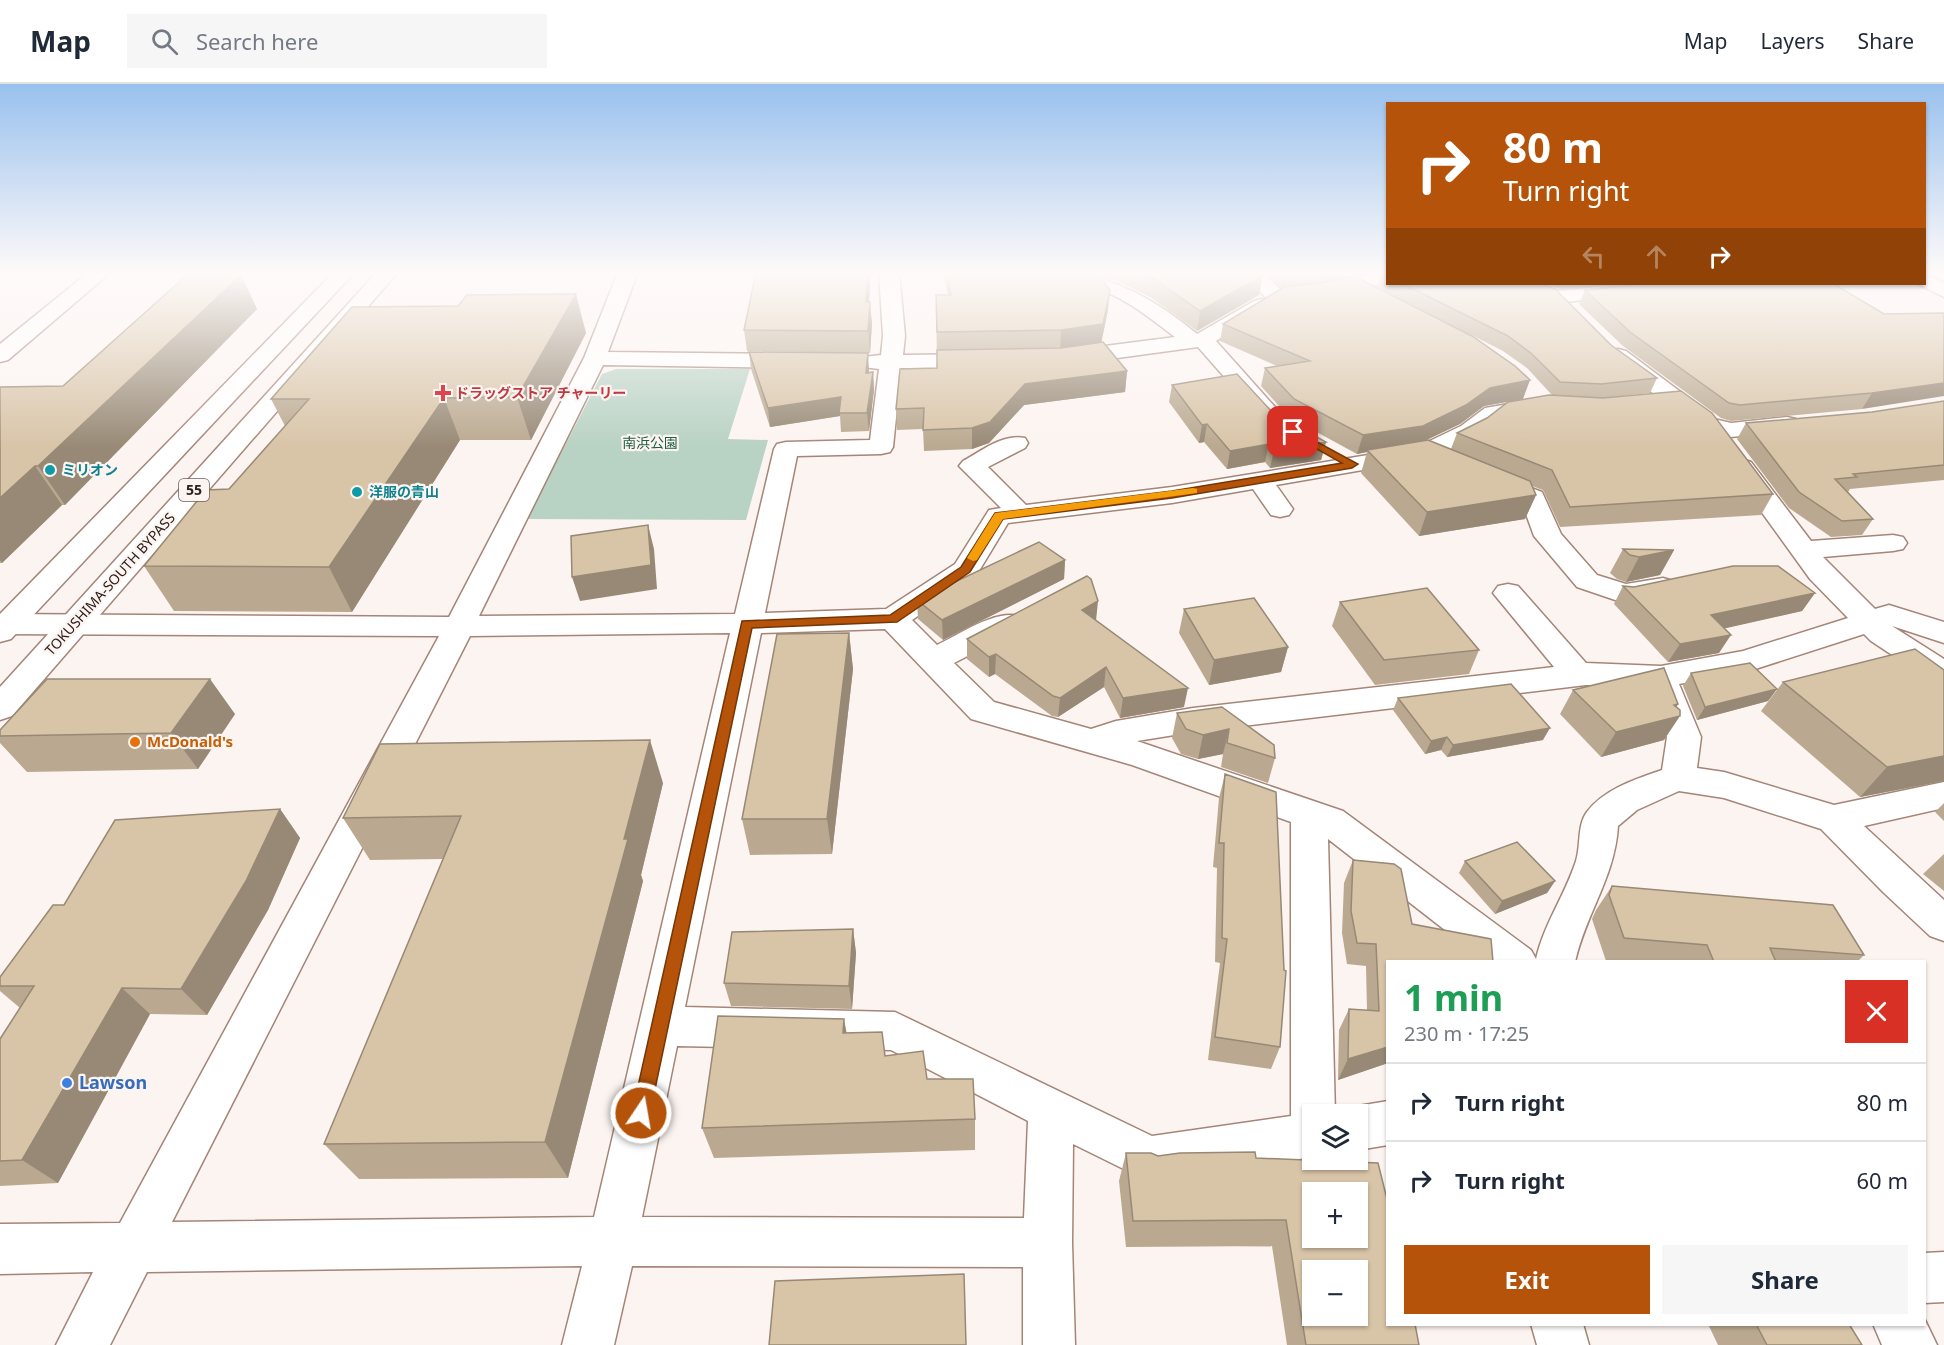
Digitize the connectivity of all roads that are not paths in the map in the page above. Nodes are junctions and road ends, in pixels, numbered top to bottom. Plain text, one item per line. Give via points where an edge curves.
1 (30, 331) edge
2 (288, 331) edge
3 (336, 331) edge
4 (605, 331) edge
5 (894, 331) edge
6 (1181, 331) edge
7 (1215, 331) edge
8 (1592, 331) edge
9 (1197, 341) junction
10 (0, 355) edge
11 (595, 358) junction
12 (1048, 359) edge
13 (1004, 360) edge
14 (820, 361) edge
15 (856, 362) edge
16 (891, 363) junction
17 (1677, 400) junction
18 (1546, 401) edge
19 (1642, 403) edge
20 (1810, 422) edge
21 (1279, 424) edge
22 (1712, 426) junction
23 (1016, 443) dead end
24 (1321, 448) edge
25 (1423, 453) junction
26 (1352, 464) junction
27 (1259, 480) junction
28 (1280, 509) dead end
29 (1019, 514) junction
30 (1893, 543) dead end
31 (1803, 550) junction
32 (1787, 573) edge
33 (1820, 573) junction
34 (1691, 580) edge
35 (1508, 594) dead end
36 (1033, 609) edge
37 (893, 619) junction
38 (1866, 620) junction
39 (75, 624) junction
40 (746, 624) junction
41 (3, 627) edge
42 (459, 627) junction
43 (1944, 633) edge
44 (933, 660) junction
45 (1944, 674) edge
46 (1578, 675) junction
47 (1660, 677) junction
48 (0, 708) edge
49 (1091, 741) junction
50 (1678, 778) junction
51 (1944, 795) edge
52 (1309, 814) junction
53 (1834, 819) junction
54 (1944, 924) edge
55 (1514, 960) edge
56 (1555, 960) edge
57 (660, 1026) junction
58 (1313, 1104) edge
59 (1052, 1111) junction
60 (1386, 1123) edge
61 (1368, 1126) edge
62 (1302, 1136) edge
63 (613, 1242) junction
64 (1047, 1243) junction
65 (132, 1247) junction
66 (0, 1249) edge
67 (1944, 1277) edge
68 (1926, 1278) edge
69 (1558, 1326) edge
70 (1900, 1326) edge
71 (82, 1345) edge
72 (588, 1345) edge
73 (1050, 1345) edge
74 (1563, 1345) edge
75 (1911, 1345) edge

1 - 10 main road
2 - 41 main road
3 - 39 main road, TOKUSHIMA-SOUTH BYPASS / 55
4 - 11 main road
5 - 16 main road
6 - 9 main road
7 - 9 main road
8 - 17 main road via 1614,353
9 - 12 main road
9 - 21 main road
11 - 14 main road
11 - 42 main road
13 - 16 main road
15 - 16 main road
16 - 40 main road via 881,447 786,449
17 - 19 main road
17 - 22 main road
18 - 25 main road via 1493,413 1470,431
20 - 22 main road via 1731,430
22 - 31 main road
23 - 29 main road via 972,466
24 - 26 main road
25 - 26 main road
25 - 34 main road via 1533,498 1548,536 1587,581 1624,594
26 - 27 main road
27 - 28 main road
27 - 29 main road
29 - 37 main road via 999,516 966,570
30 - 31 main road
31 - 33 main road
32 - 33 main road
33 - 38 main road
35 - 46 main road
36 - 44 main road
37 - 40 main road
37 - 44 main road
38 - 43 main road via 1889,615
38 - 45 main road
38 - 47 main road via 1746,660
39 - 41 main road
39 - 42 main road
39 - 48 main road, TOKUSHIMA-SOUTH BYPASS / 55
40 - 42 main road
40 - 57 main road
42 - 65 main road
44 - 49 main road via 983,711
46 - 47 main road
46 - 49 main road via 1193,720
47 - 50 main road via 1684,737
49 - 52 main road
50 - 53 main road via 1724,785
50 - 56 main road via 1624,800 1600,821 1596,857 1559,939
51 - 53 main road
52 - 55 main road via 1330,821
52 - 58 main road
53 - 54 main road
57 - 59 main road via 895,1031
57 - 63 main road
59 - 62 main road via 1150,1159
59 - 64 main road
60 - 61 main road
63 - 64 main road
63 - 65 main road
63 - 72 main road
64 - 73 main road
65 - 66 main road
65 - 71 main road
67 - 68 main road
69 - 74 main road
70 - 75 main road

